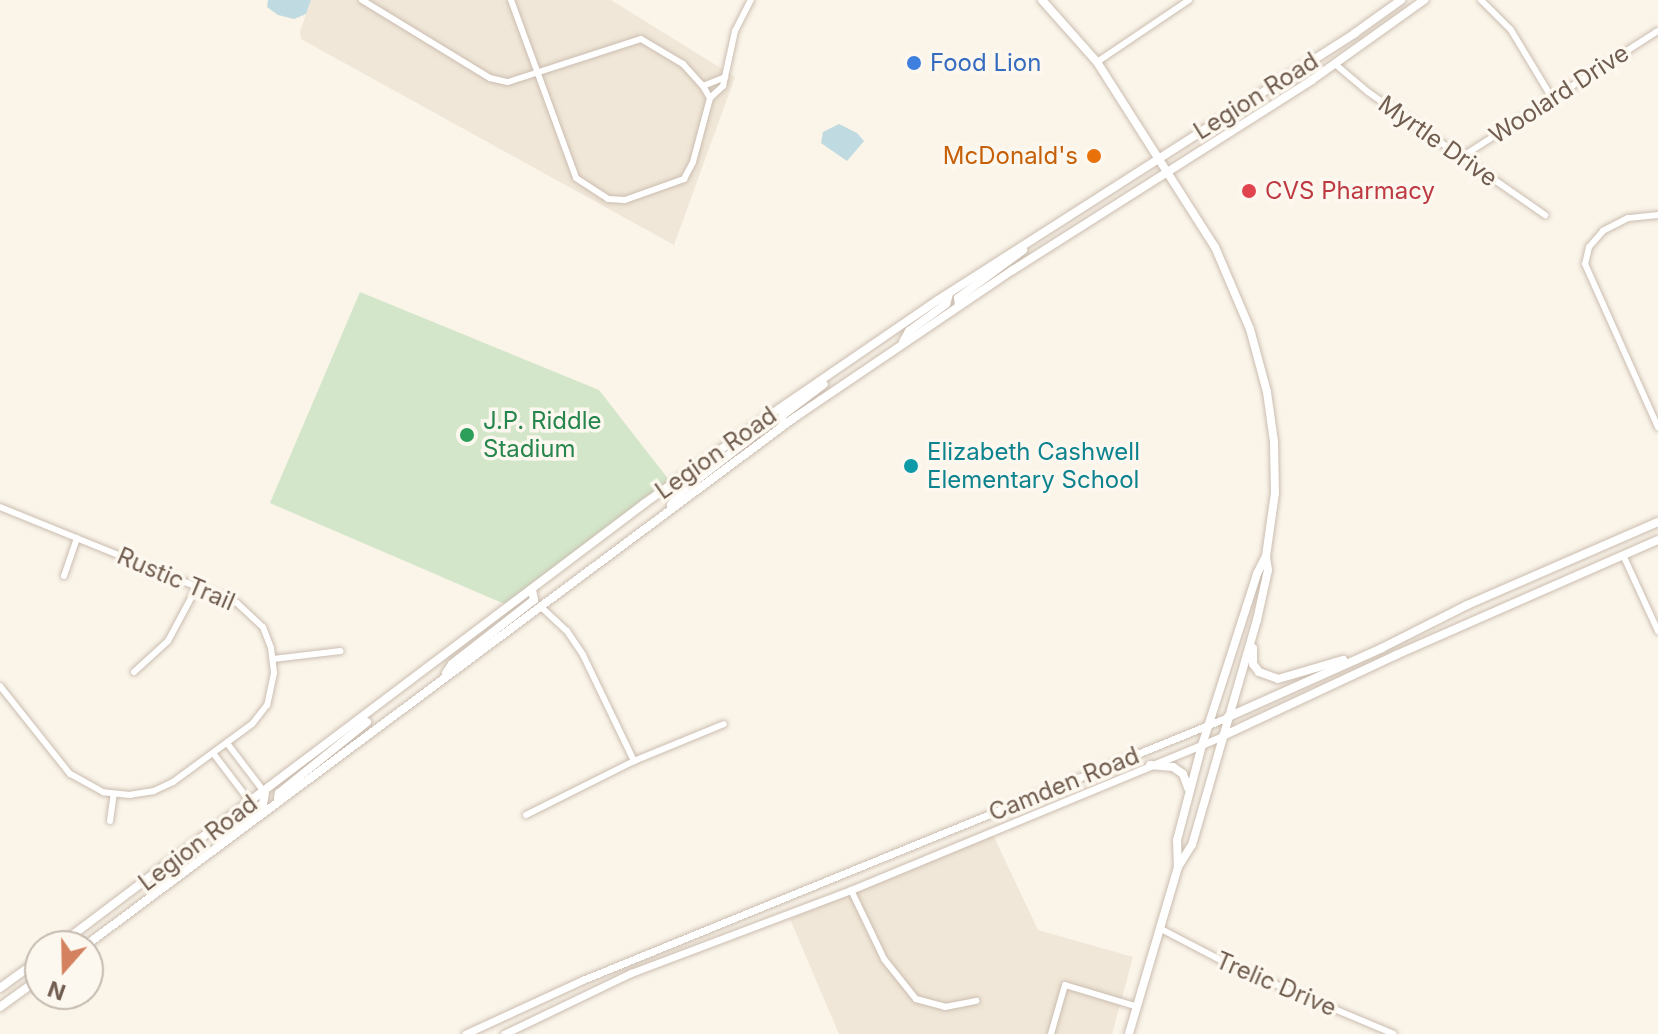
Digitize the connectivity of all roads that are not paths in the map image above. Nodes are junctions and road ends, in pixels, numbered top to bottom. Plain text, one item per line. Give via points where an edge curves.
1 (362, 0) edge
2 (511, 0) edge
3 (751, 0) edge
4 (1042, 0) edge
5 (1189, 0) edge
6 (1401, 0) edge
7 (1424, 0) edge
8 (1481, 0) edge
9 (1658, 31) edge
10 (1097, 62) junction
11 (1335, 64) junction
12 (537, 72) junction
13 (725, 77) junction
14 (714, 81) junction
15 (703, 86) junction
16 (718, 93) junction
17 (710, 98) junction
18 (1552, 98) junction
19 (1460, 158) junction
20 (1156, 160) junction
21 (1166, 174) junction
22 (1545, 215) dead end
23 (1658, 215) edge
24 (1037, 235) junction
25 (949, 294) junction
26 (959, 306) junction
27 (874, 344) junction
28 (900, 346) junction
29 (767, 417) junction
30 (784, 424) junction
31 (1658, 427) edge
32 (0, 507) edge
33 (663, 515) junction
34 (1658, 522) edge
35 (77, 538) junction
36 (1658, 540) edge
37 (1623, 555) junction
38 (1266, 556) junction
39 (64, 576) dead end
40 (197, 587) junction
41 (532, 590) junction
42 (540, 606) junction
43 (1257, 620) junction
44 (1658, 631) edge
45 (1382, 648) junction
46 (341, 651) dead end
47 (273, 659) junction
48 (134, 672) dead end
49 (445, 677) junction
50 (0, 686) edge
51 (380, 706) junction
52 (1228, 717) junction
53 (724, 724) dead end
54 (1207, 726) junction
55 (1223, 736) junction
56 (227, 743) junction
57 (1202, 745) junction
58 (213, 753) junction
59 (634, 761) junction
60 (1150, 765) junction
61 (265, 793) junction
62 (114, 794) junction
63 (1188, 797) junction
64 (278, 800) junction
65 (251, 803) junction
66 (526, 815) dead end
67 (110, 821) dead end
68 (206, 855) junction
69 (1178, 867) junction
70 (851, 890) junction
71 (1161, 929) junction
72 (80, 930) edge
73 (104, 932) edge
74 (24, 971) edge
75 (0, 988) edge
76 (24, 990) edge
77 (976, 1001) dead end
78 (0, 1007) edge
79 (1138, 1007) junction
80 (465, 1034) edge
81 (504, 1034) edge
82 (1051, 1034) edge
83 (1129, 1034) edge
84 (1394, 1034) edge

1 - 12 street via 490,78 508,82
2 - 12 street
3 - 13 street via 735,31
4 - 10 main road
5 - 10 street
6 - 20 main road, Legion Road
7 - 11 main road, Legion Road
8 - 18 street via 1511,30
9 - 18 street, Woolard Drive
10 - 20 main road
11 - 19 street, Myrtle Drive
11 - 21 main road, Legion Road
12 - 15 street via 641,39 683,64
12 - 17 street via 576,178 608,199 625,200 684,179
13 - 14 street
13 - 16 street
14 - 15 street
14 - 16 street
15 - 17 street
16 - 17 street
18 - 19 street, Woolard Drive
19 - 22 street, Myrtle Drive
20 - 21 main road
20 - 24 main road, Legion Road
21 - 26 main road, Legion Road
21 - 38 main road via 1224,266 1260,362 1275,470
23 - 31 street via 1628,218 1603,231 1589,247 1585,264
24 - 25 main road, Legion Road
24 - 26 main road via 958,298
25 - 27 main road, Legion Road
25 - 28 main road via 948,303 909,331
26 - 28 main road, Legion Road
27 - 29 main road, Legion Road
27 - 30 main road via 783,415
28 - 30 main road, Legion Road
29 - 33 main road via 770,423 681,492
29 - 41 main road, Legion Road
30 - 33 main road, Legion Road
32 - 35 street, Rustic Trail
33 - 42 main road, Legion Road
34 - 45 main road, Camden Road
35 - 39 street
35 - 40 street, Rustic Trail
36 - 37 main road, Camden Road
37 - 44 street
37 - 55 main road, Camden Road
38 - 43 main road
38 - 54 main road
40 - 47 street, Rustic Trail via 248,610 263,627
40 - 48 street via 168,641
41 - 49 main road via 534,600 452,664
41 - 51 main road, Legion Road
42 - 49 main road, Legion Road
42 - 59 street via 583,655
43 - 45 main road via 1253,664 1278,679
43 - 52 main road
45 - 52 main road, Camden Road
46 - 47 street
47 - 56 street, Rustic Trail via 274,683 267,705
49 - 64 main road, Legion Road
50 - 62 street, Rustic Trail via 70,774 91,788
51 - 61 main road, Legion Road
51 - 64 main road via 279,793
52 - 54 street, Camden Road
52 - 55 main road
53 - 59 street
54 - 57 main road
54 - 80 street, Camden Road via 580,981
55 - 57 street, Camden Road
55 - 69 main road via 1192,845
56 - 58 street, Rustic Trail
56 - 61 street
57 - 60 street, Camden Road
57 - 63 main road
58 - 62 street, Rustic Trail via 165,786
58 - 65 street
59 - 66 street
60 - 63 main road via 1173,767 1183,774
60 - 70 street, Camden Road
61 - 65 main road, Legion Road
61 - 68 main road via 263,804
62 - 67 street
63 - 69 main road via 1177,840
64 - 68 main road, Legion Road
65 - 72 main road, Legion Road
68 - 73 main road, Legion Road
69 - 71 main road
70 - 77 street via 884,959 916,999 945,1007
70 - 81 street, Camden Road via 631,973
71 - 79 main road
71 - 84 street, Trelic Drive via 1234,967
74 - 75 main road
76 - 78 main road
79 - 82 street via 1065,985
79 - 83 main road

